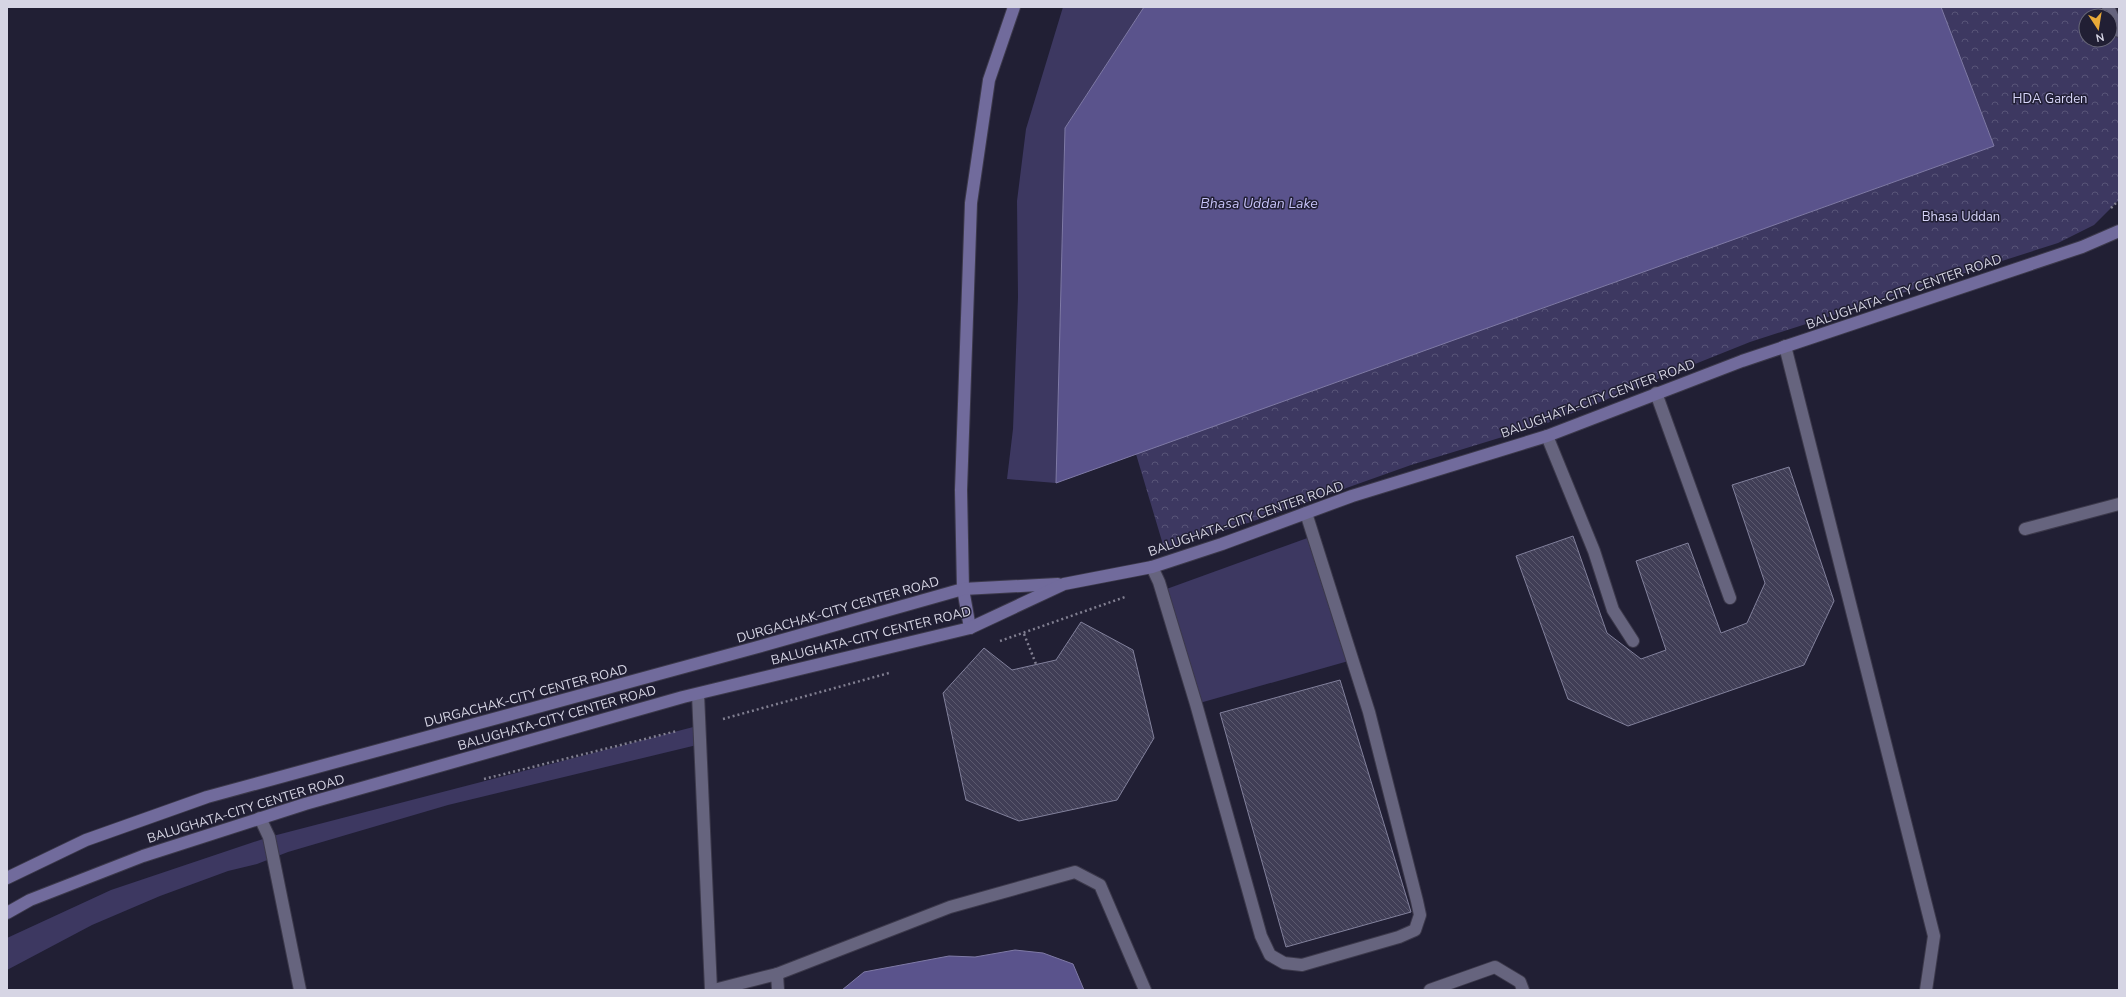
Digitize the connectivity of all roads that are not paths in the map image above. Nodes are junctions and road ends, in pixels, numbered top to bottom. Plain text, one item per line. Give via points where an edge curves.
1 (1014, 7) edge
2 (2108, 7) edge
3 (2119, 31) edge
4 (2119, 231) edge
5 (1785, 346) junction
6 (1656, 393) junction
7 (1547, 436) junction
8 (2119, 504) edge
9 (1306, 513) junction
10 (2025, 528) dead end
11 (1152, 567) junction
12 (1064, 584) junction
13 (963, 589) junction
14 (1730, 598) dead end
15 (970, 628) junction
16 (1633, 641) dead end
17 (698, 694) junction
18 (260, 818) junction
19 (7, 878) edge
20 (7, 913) edge
21 (777, 974) junction
22 (300, 990) edge
23 (712, 990) edge
24 (778, 990) edge
25 (1145, 990) edge
26 (1430, 990) edge
27 (1523, 990) edge
28 (1926, 990) edge

1 - 13 main road via 989,80 971,203 961,490
2 - 3 street
4 - 5 main road, BALUGHATA-CITY CENTER ROAD via 2082,247
5 - 6 main road, BALUGHATA-CITY CENTER ROAD
5 - 28 street via 1934,936
6 - 7 main road, BALUGHATA-CITY CENTER ROAD
6 - 14 street
7 - 9 main road, BALUGHATA-CITY CENTER ROAD via 1352,496
7 - 16 street via 1594,551 1613,610
8 - 10 street
9 - 11 main road, BALUGHATA-CITY CENTER ROAD
9 - 11 street via 1369,712 1417,901 1420,915 1415,930 1399,937 1302,965 1284,963 1270,955 1262,936 1192,689
11 - 12 main road, BALUGHATA-CITY CENTER ROAD
12 - 13 main road, DURGACHAK-CITY CENTER ROAD
12 - 15 main road, BALUGHATA-CITY CENTER ROAD
13 - 15 main road
13 - 19 main road, DURGACHAK-CITY CENTER ROAD via 207,797 86,840
15 - 17 main road, BALUGHATA-CITY CENTER ROAD
17 - 18 main road, BALUGHATA-CITY CENTER ROAD
17 - 23 street
18 - 20 main road, BALUGHATA-CITY CENTER ROAD via 143,856 30,900
18 - 22 street via 269,837
21 - 23 street
21 - 24 street
21 - 25 street via 950,907 1075,872 1100,885
26 - 27 street via 1495,967 1520,982

